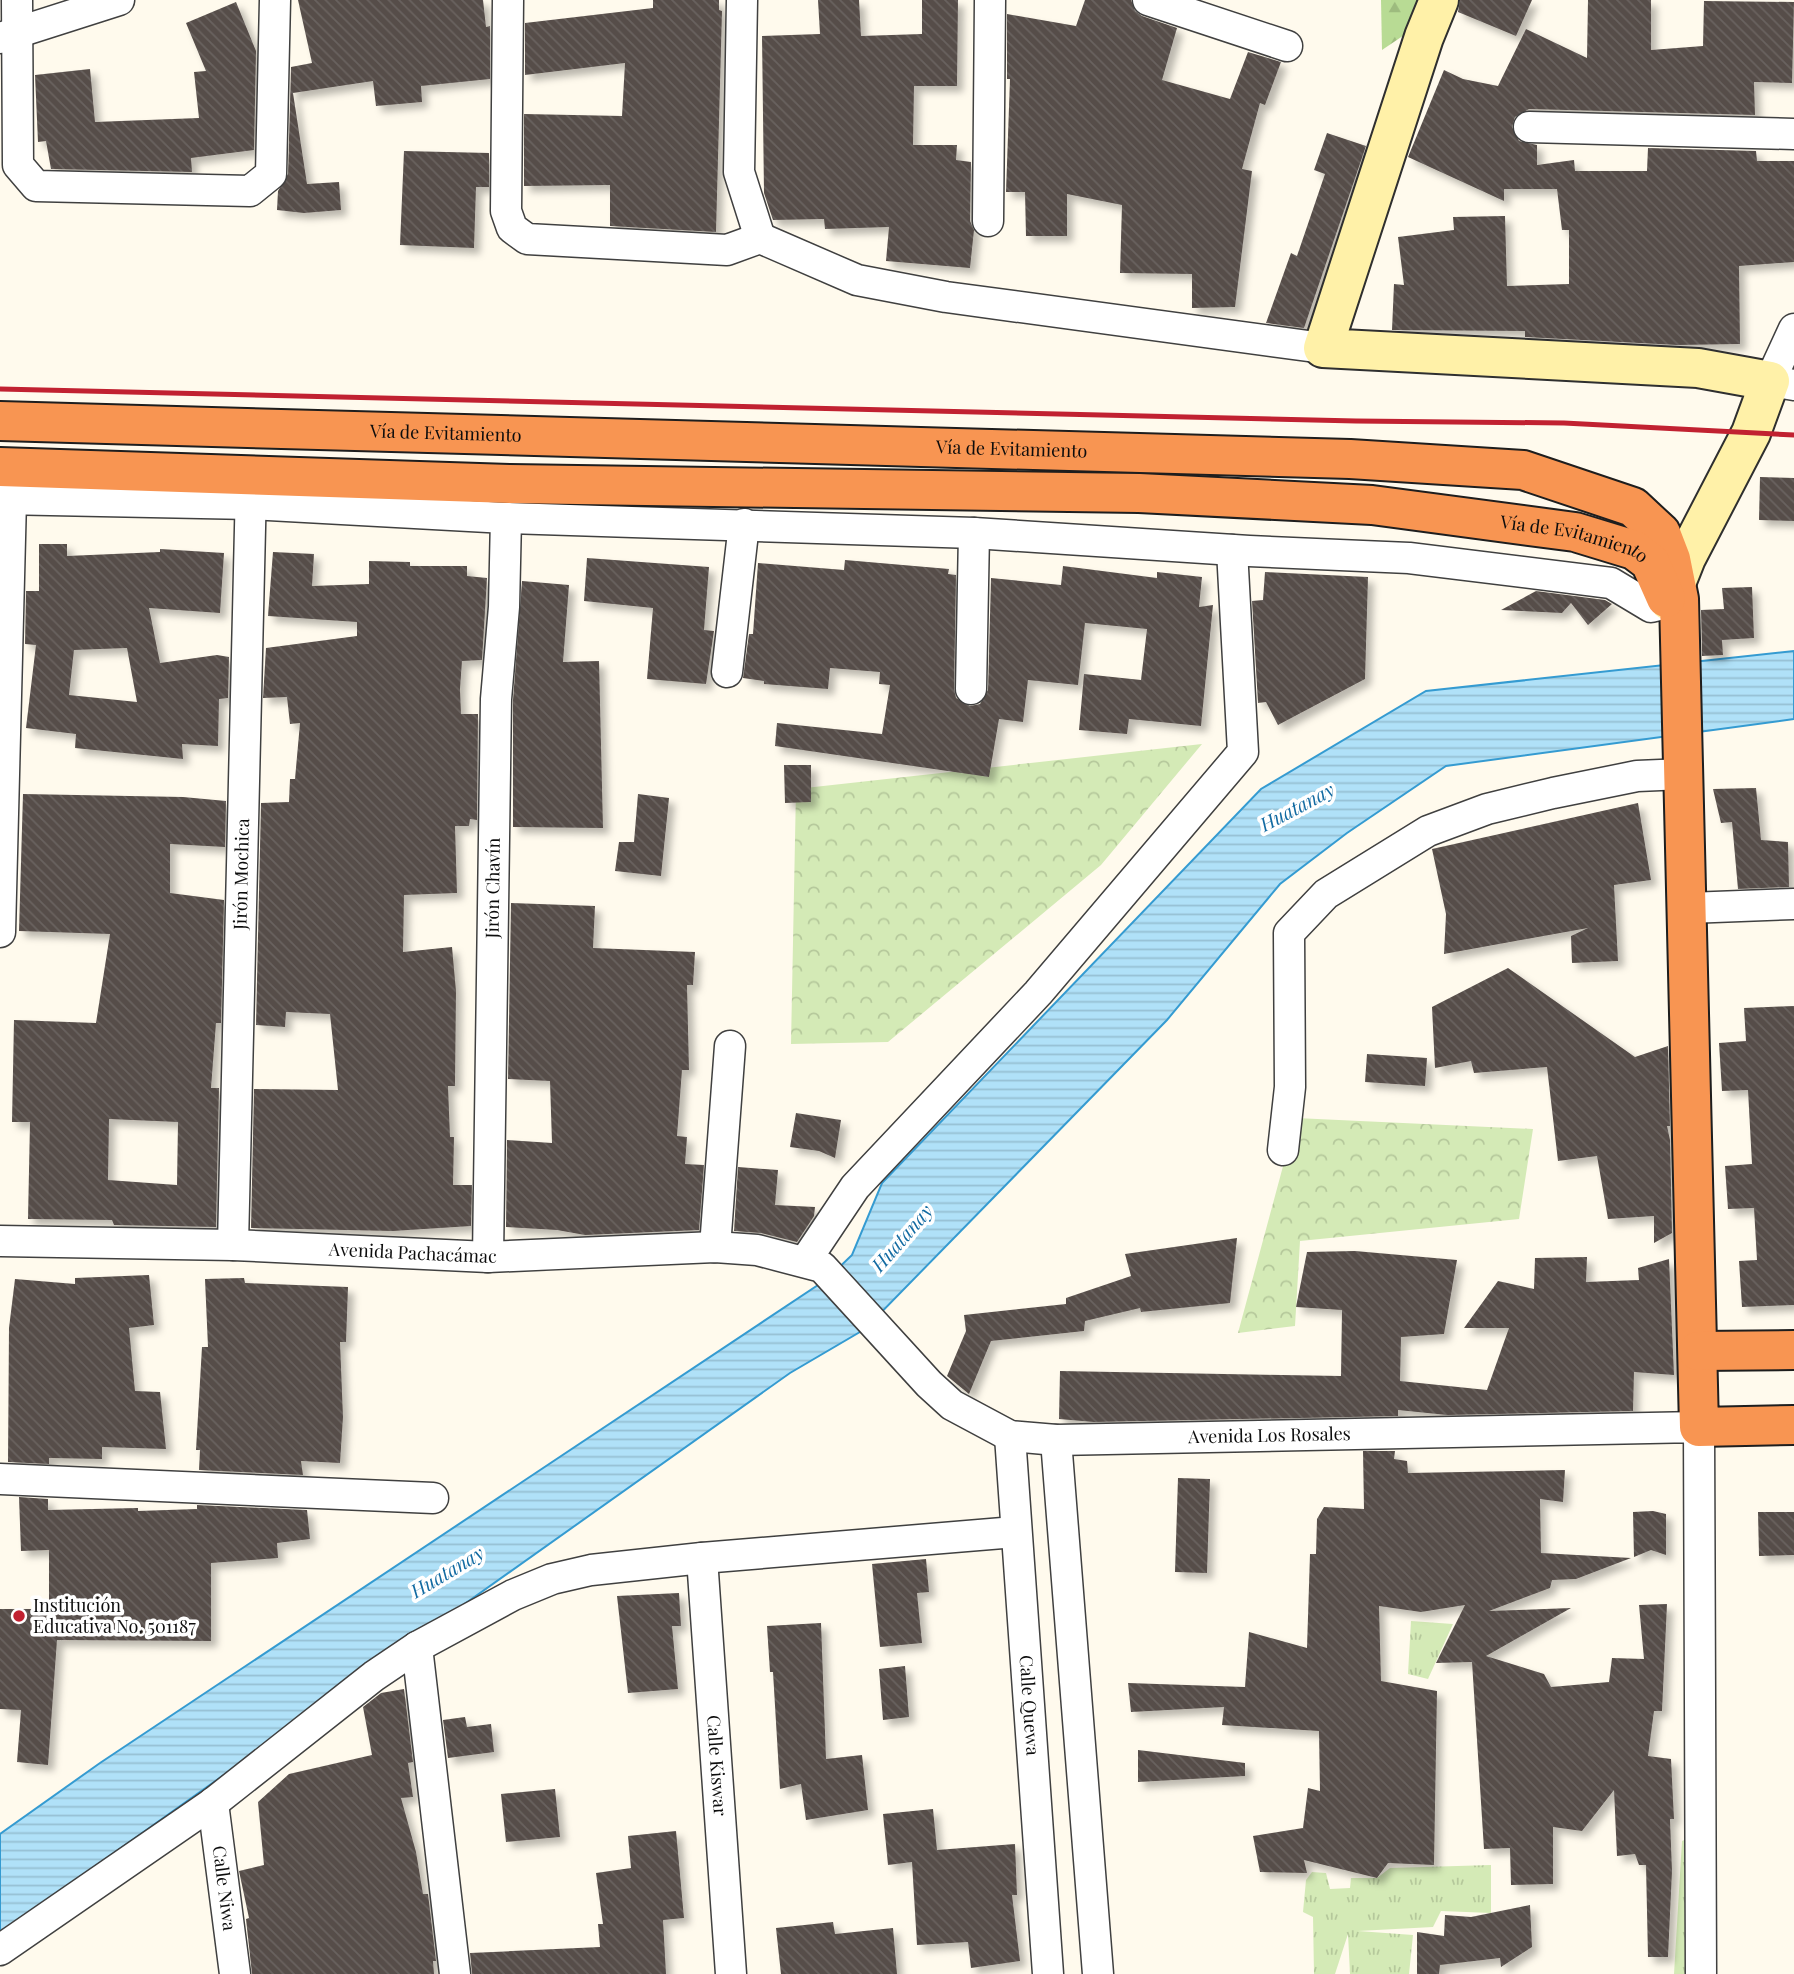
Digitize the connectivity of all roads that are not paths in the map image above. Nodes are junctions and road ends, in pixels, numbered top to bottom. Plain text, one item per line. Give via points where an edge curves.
1 (17, 0) edge
2 (119, 0) edge
3 (275, 0) edge
4 (508, 0) edge
5 (742, 0) edge
6 (990, 0) edge
7 (1148, 0) edge
8 (1439, 0) edge
9 (8, 36) edge
10 (1287, 46) dead end
11 (1529, 127) dead end
12 (1794, 134) edge
13 (988, 221) dead end
14 (760, 238) junction
15 (1794, 330) edge
16 (1323, 348) junction
17 (1782, 383) edge
18 (0, 421) edge
19 (4, 488) edge
20 (251, 489) junction
21 (506, 518) junction
22 (744, 524) junction
23 (974, 533) junction
24 (1232, 550) junction
25 (1673, 594) junction
26 (727, 672) dead end
27 (971, 689) dead end
28 (1684, 764) junction
29 (1794, 904) edge
30 (1688, 908) junction
31 (0, 932) edge
32 (730, 1046) dead end
33 (1283, 1150) dead end
34 (0, 1241) edge
35 (233, 1245) junction
36 (715, 1247) junction
37 (488, 1257) junction
38 (814, 1264) junction
39 (1794, 1350) edge
40 (1698, 1351) junction
41 (1794, 1425) edge
42 (1699, 1427) junction
43 (1010, 1436) junction
44 (1056, 1440) junction
45 (0, 1479) edge
46 (433, 1498) dead end
47 (1015, 1532) junction
48 (702, 1558) junction
49 (417, 1647) junction
50 (213, 1803) junction
51 (0, 1950) edge
52 (235, 1974) edge
53 (455, 1974) edge
54 (731, 1974) edge
55 (1044, 1974) edge
56 (1098, 1974) edge
57 (1701, 1974) edge

1 - 9 street
2 - 9 street
3 - 9 street via 271,174 250,191 36,186 18,165
4 - 14 street via 506,211 512,228 527,240 727,250
5 - 14 street via 739,172
6 - 13 street
7 - 10 street
8 - 16 main road
11 - 12 street
14 - 16 street via 857,279 933,295
15 - 17 street
16 - 17 main road via 1698,368
17 - 25 main road via 1686,558
18 - 25 highway, Vía de Evitamiento via 1350,459 1523,470 1633,507 1661,533
19 - 20 highway, Vía de Evitamiento
19 - 31 street
20 - 21 street
20 - 25 highway, Vía de Evitamiento via 510,484 1139,493 1372,505 1536,526 1634,550 1650,562
20 - 35 street, Jirón Mochica
21 - 22 street
21 - 37 street, Jirón Chavín via 495,740
22 - 23 street
22 - 26 street
23 - 24 street
23 - 27 street
24 - 25 street via 1409,558 1611,583 1651,607
24 - 38 street via 1243,752 1038,993 855,1187
25 - 28 highway, Vía de Evitamiento via 1681,653
28 - 30 highway, Vía de Evitamiento
28 - 33 street via 1487,809 1428,831 1326,894 1289,933 1290,1087
29 - 30 street
30 - 40 highway, Vía de Evitamiento
32 - 36 street
34 - 35 street, Avenida Pachacámac
35 - 37 street, Avenida Pachacámac
36 - 37 street, Avenida Pachacámac
36 - 38 street, Avenida Pachacámac via 757,1250
38 - 43 street, Avenida Los Rosales via 952,1405
39 - 40 highway
40 - 42 highway, Vía de Evitamiento
41 - 42 highway
42 - 44 street, Avenida Los Rosales
42 - 57 street
43 - 44 street, Avenida Los Rosales
43 - 47 street, Calle Quewa
44 - 56 street
45 - 46 street
47 - 48 street
47 - 55 street, Calle Quewa
48 - 49 street via 591,1570 552,1579
48 - 54 street, Calle Kiswar
49 - 50 street
49 - 53 street
50 - 51 street
50 - 52 street, Calle Niwa

